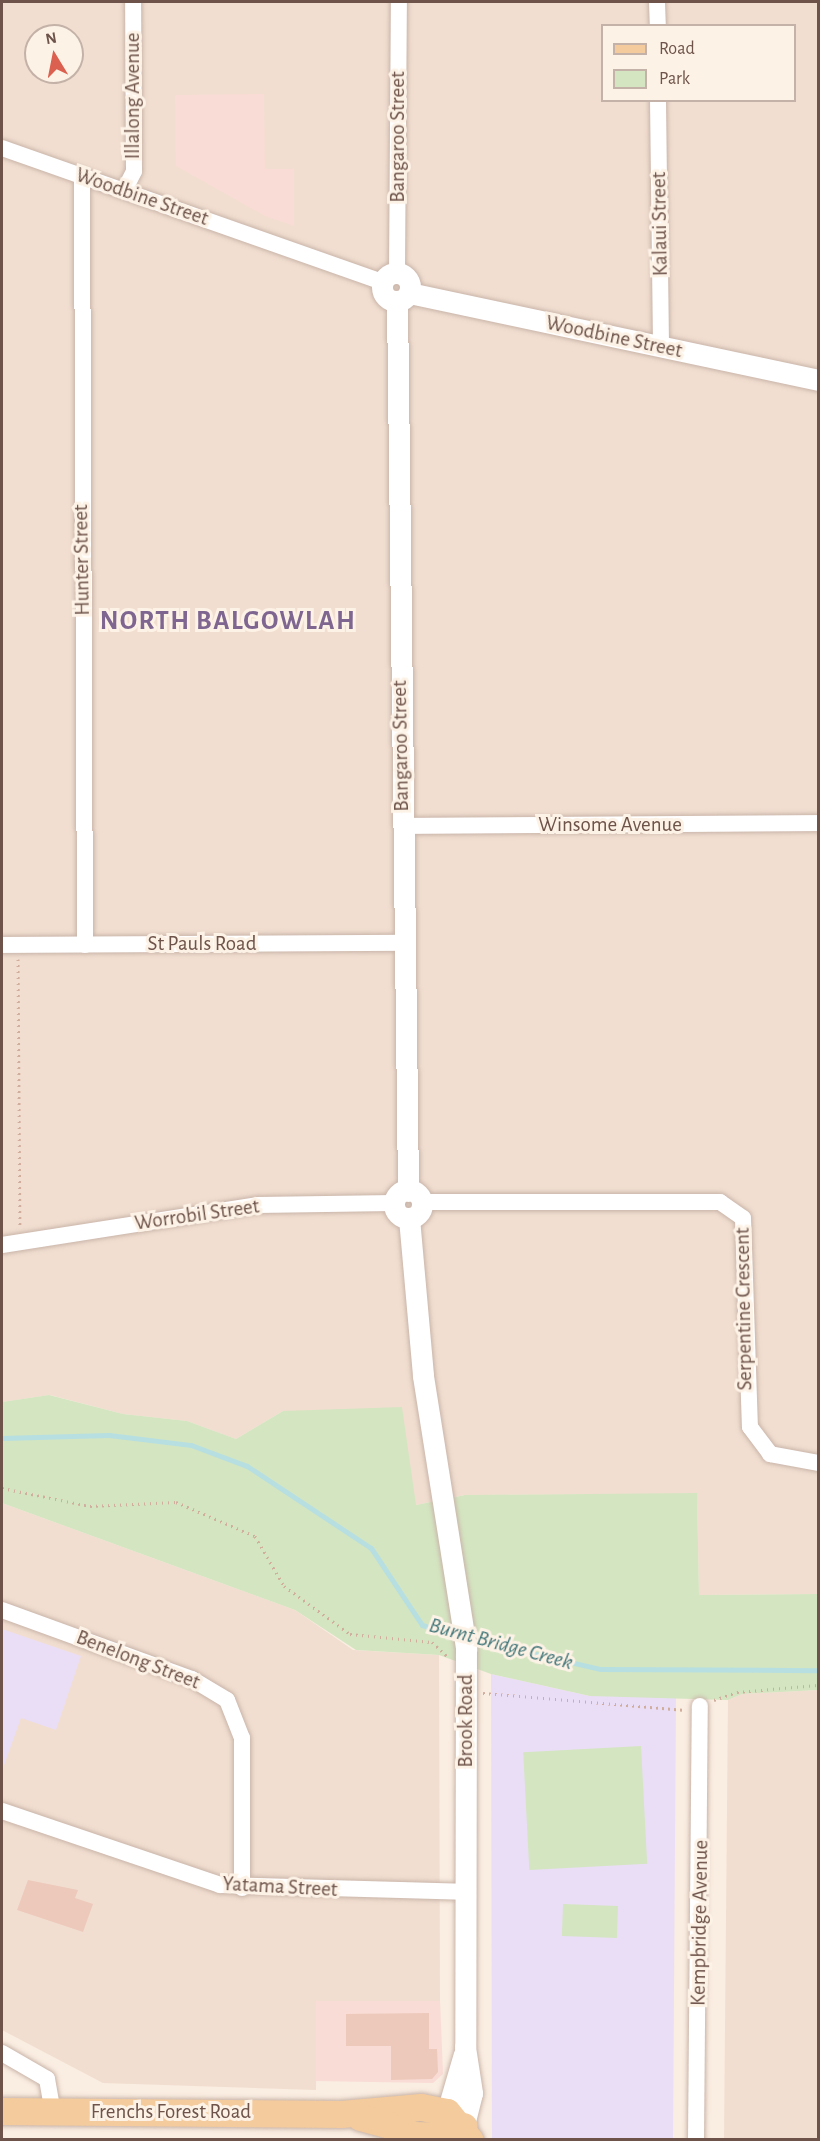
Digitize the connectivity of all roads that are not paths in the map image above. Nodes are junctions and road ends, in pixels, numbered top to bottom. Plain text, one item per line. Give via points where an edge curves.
1 (133, 2) edge
2 (399, 2) edge
3 (657, 2) edge
4 (658, 24) edge
5 (658, 102) edge
6 (2, 148) edge
7 (82, 177) junction
8 (125, 189) junction
9 (390, 278) junction
10 (403, 297) junction
11 (661, 347) junction
12 (819, 380) edge
13 (819, 823) edge
14 (402, 826) junction
15 (403, 943) junction
16 (10, 945) edge
17 (85, 945) junction
18 (408, 1203) junction
19 (2, 1245) edge
20 (819, 1463) edge
21 (2, 1610) edge
22 (700, 1706) road end
23 (2, 1811) edge
24 (242, 1888) junction
25 (464, 1892) junction
26 (2, 2053) edge
27 (2, 2111) edge
28 (53, 2112) junction
29 (341, 2114) junction
30 (457, 2130) edge
31 (418, 2137) edge
32 (696, 2139) edge

1 - 8 street, Illalong Avenue via 134,171
2 - 9 street, Bangaroo Street
3 - 4 street
5 - 11 street, Kalaui Street
6 - 7 street, Woodbine Street
7 - 8 street, Woodbine Street
7 - 17 street, Hunter Street
8 - 9 street, Woodbine Street
9 - 10 street via 407,278
10 - 11 street, Woodbine Street
10 - 14 street, Bangaroo Street
11 - 12 street, Woodbine Street
13 - 14 street, Winsome Avenue
14 - 15 street, Bangaroo Street
15 - 17 street, St Pauls Road
15 - 18 street, Bangaroo Street
16 - 17 street, St Pauls Road
18 - 19 street, Worrobil Street via 256,1205
18 - 20 street, Serpentine Crescent via 720,1202 743,1218 750,1427 770,1454
18 - 25 street, Brook Road via 423,1376 464,1621
21 - 24 street, Benelong Street via 192,1679 227,1700 242,1737
22 - 32 street, Kempbridge Avenue
23 - 24 street, Yatama Street via 173,1873
24 - 25 street, Yatama Street
25 - 30 street, Brook Road via 465,2048
26 - 28 street via 47,2079
27 - 28 main road, Frenchs Forest Road
28 - 29 main road, Frenchs Forest Road
29 - 30 main road, Frenchs Forest Road via 404,2107
29 - 31 main road, Frenchs Forest Road
30 - 31 main road, Frenchs Forest Road

